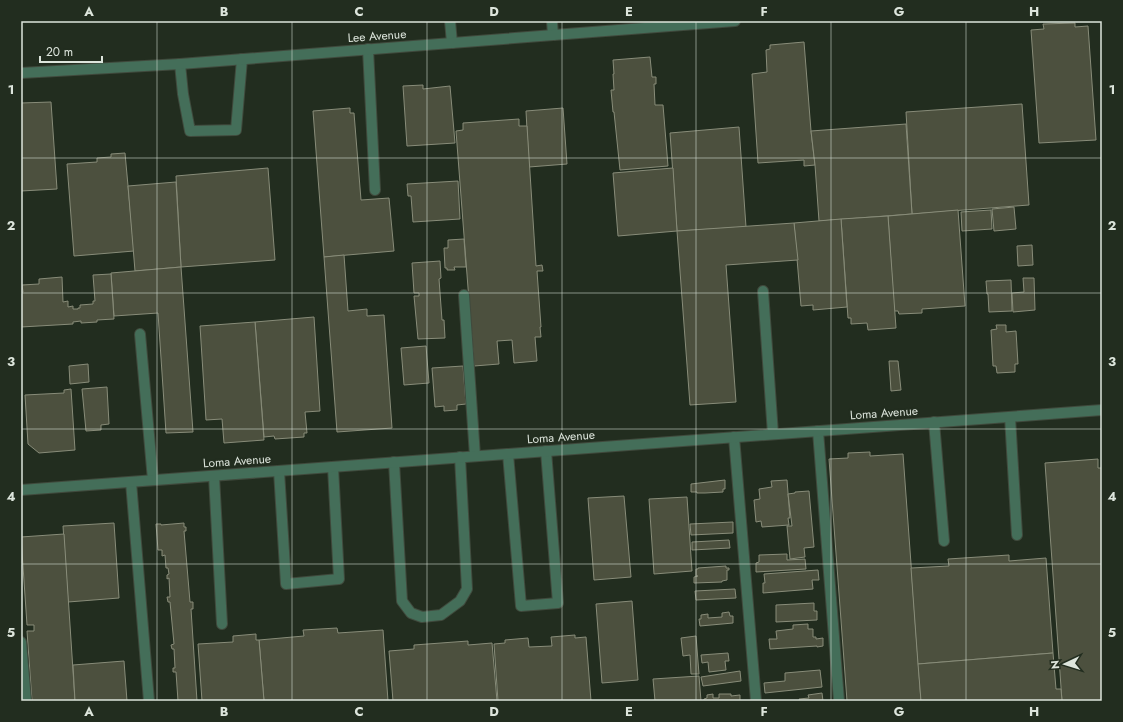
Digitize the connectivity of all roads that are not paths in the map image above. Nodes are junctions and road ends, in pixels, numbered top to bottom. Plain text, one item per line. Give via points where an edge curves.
1 (450, 21) edge
2 (552, 21) edge
3 (735, 21) edge
4 (655, 24) edge
5 (553, 35) junction
6 (452, 43) junction
7 (368, 49) junction
8 (242, 59) junction
9 (180, 64) junction
10 (21, 73) edge
11 (376, 190) dead end
12 (763, 291) dead end
13 (464, 296) dead end
14 (140, 334) dead end
15 (1102, 410) edge
16 (1010, 417) junction
17 (934, 422) junction
18 (818, 431) junction
19 (773, 434) junction
20 (734, 437) junction
21 (546, 451) junction
22 (508, 454) junction
23 (475, 456) junction
24 (460, 457) junction
25 (394, 462) junction
26 (334, 467) junction
27 (279, 471) junction
28 (214, 476) junction
29 (153, 480) junction
30 (131, 482) junction
31 (21, 490) edge
32 (1017, 535) dead end
33 (944, 541) dead end
34 (222, 624) dead end
35 (21, 642) edge
36 (26, 701) edge
37 (149, 701) edge
38 (756, 701) edge
39 (839, 701) edge

1 - 6 street
2 - 5 street
3 - 4 street, Lee Avenue
4 - 5 street, Lee Avenue
5 - 6 street, Lee Avenue
6 - 7 street, Lee Avenue
7 - 8 street, Lee Avenue
7 - 11 street
8 - 9 street, Lee Avenue
8 - 9 street via 236,130 190,131
9 - 10 street, Lee Avenue
12 - 19 street
13 - 23 street
14 - 29 street
15 - 16 street, Loma Avenue
16 - 17 street, Loma Avenue
16 - 32 street
17 - 18 street, Loma Avenue
17 - 33 street
18 - 19 street, Loma Avenue
18 - 39 street
19 - 20 street, Loma Avenue
20 - 21 street, Loma Avenue
20 - 38 street
21 - 22 street, Loma Avenue
21 - 22 street via 558,603 521,606
22 - 23 street, Loma Avenue
23 - 24 street, Loma Avenue
24 - 25 street, Loma Avenue
24 - 25 street via 467,589 460,601 441,615 422,617 411,613 402,601
25 - 26 street, Loma Avenue
26 - 27 street, Loma Avenue
26 - 27 street via 339,579 286,584
27 - 28 street, Loma Avenue
28 - 29 street, Loma Avenue
28 - 34 street
29 - 30 street, Loma Avenue
30 - 31 street, Loma Avenue
30 - 37 street
35 - 36 street

